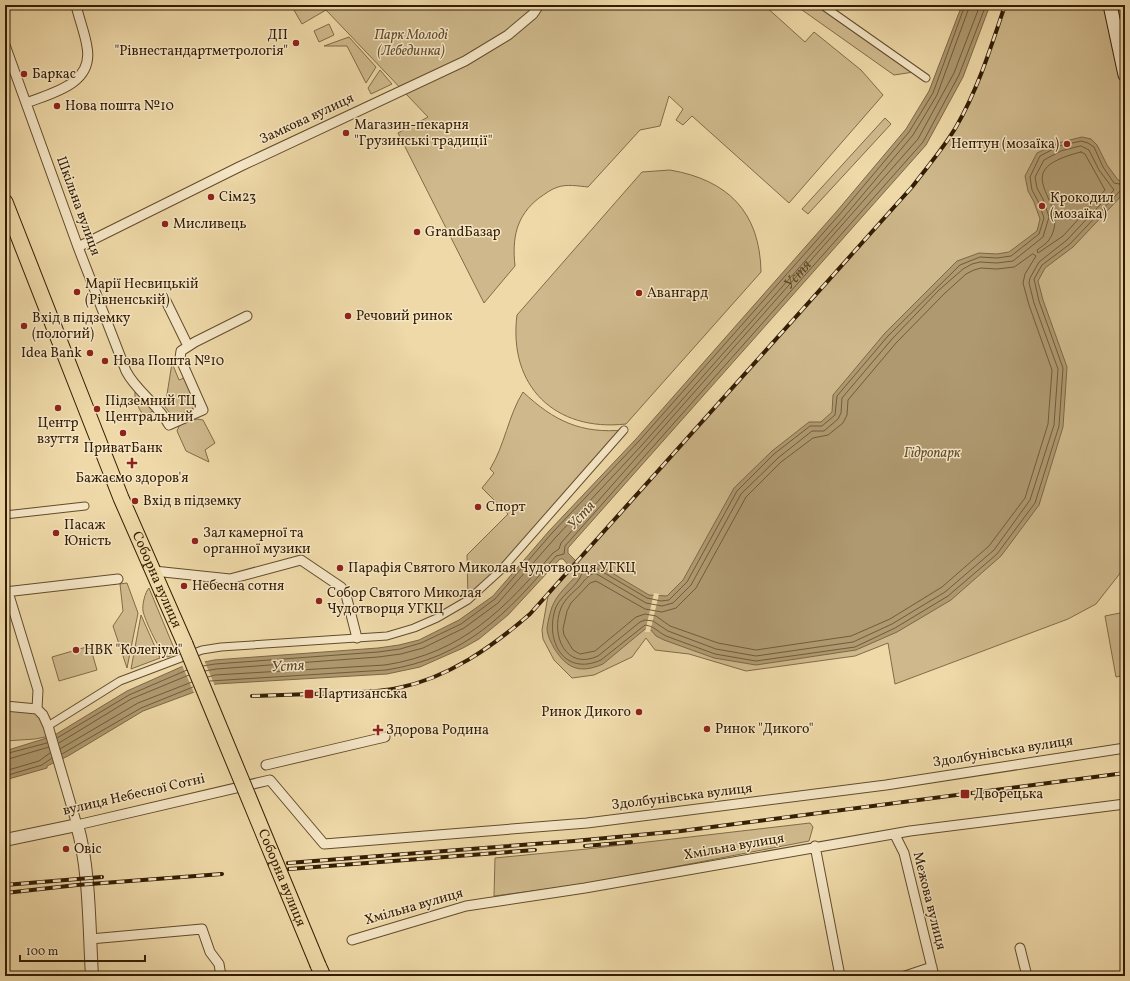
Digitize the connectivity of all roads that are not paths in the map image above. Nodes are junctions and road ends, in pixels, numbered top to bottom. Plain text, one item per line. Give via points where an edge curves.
1 (76, 5) edge
2 (539, 5) edge
3 (822, 5) edge
4 (1110, 5) edge
5 (5, 46) edge
6 (1123, 57) edge
7 (1125, 75) edge
8 (926, 78) dead end
9 (26, 103) junction
10 (5, 202) edge
11 (78, 247) junction
12 (166, 301) dead end
13 (247, 316) dead end
14 (188, 346) junction
15 (624, 430) dead end
16 (85, 506) dead end
17 (5, 515) edge
18 (154, 571) junction
19 (118, 579) dead end
20 (6, 592) edge
21 (357, 638) junction
22 (5, 706) edge
23 (37, 709) junction
24 (48, 726) junction
25 (385, 737) dead end
26 (1125, 748) edge
27 (266, 765) dead end
28 (270, 780) joint
29 (1125, 804) edge
30 (77, 825) junction
31 (895, 835) junction
32 (5, 840) edge
33 (815, 846) junction
34 (90, 939) junction
35 (352, 940) dead end
36 (1020, 948) dead end
37 (320, 970) edge
38 (933, 971) edge
39 (92, 976) edge
40 (221, 976) edge
41 (840, 976) edge
42 (905, 976) edge
43 (1027, 976) edge

1 - 9 street via 87,47 88,58 84,70 69,86
2 - 11 street, Замкова вулиця via 533,14 508,35 465,60
3 - 8 street
4 - 6 main road
5 - 9 street, Шкільна вулиця
6 - 7 main road
9 - 11 street, Шкільна вулиця
10 - 18 main road, Соборна вулиця via 121,498
11 - 14 street, Шкільна вулиця via 129,376 159,409 169,425 203,410 180,358 182,351
12 - 14 street
13 - 14 street
15 - 21 street via 501,570 468,600 414,628 387,636
16 - 17 street
18 - 21 street via 230,579 301,560 341,587 346,595
18 - 37 main road, Соборна вулиця, bridge
19 - 20 street
20 - 23 street via 38,690
21 - 24 street via 202,650 120,681
22 - 23 street
23 - 24 street
24 - 30 street
25 - 27 street
26 - 28 street, Здолбунівська вулиця via 886,785 587,823 324,844
28 - 30 street, вулиця Небесної Сотні
29 - 31 street, Хмільна вулиця
30 - 32 street, вулиця Небесної Сотні
30 - 34 street via 82,848
31 - 33 street, Хмільна вулиця
31 - 38 street, Межова вулиця via 904,853
33 - 35 street, Хмільна вулиця via 585,888 466,906
33 - 41 street
34 - 39 street
34 - 40 street via 202,929 210,952 219,964
36 - 43 street
38 - 42 street

